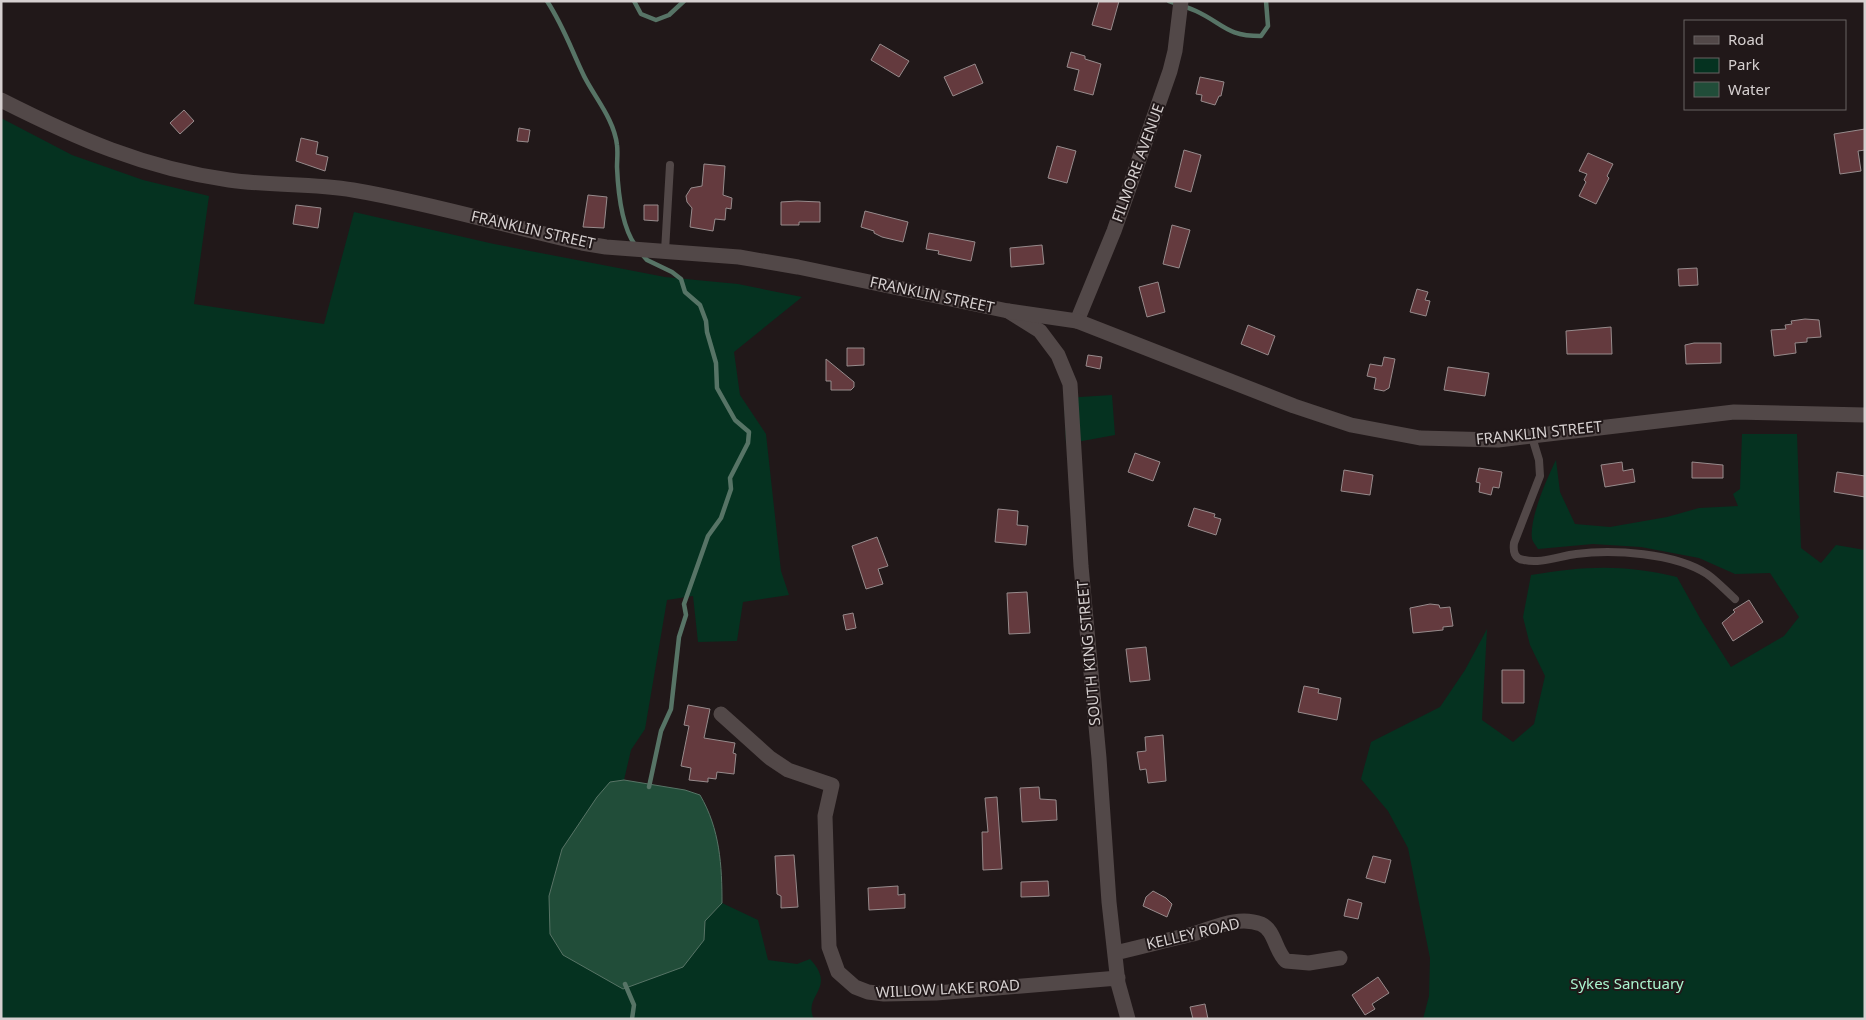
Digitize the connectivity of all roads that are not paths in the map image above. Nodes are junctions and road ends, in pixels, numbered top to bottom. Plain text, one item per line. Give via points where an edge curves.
1 (1180, 7) edge
2 (1, 100) edge
3 (670, 165) dead end
4 (665, 251) junction
5 (1008, 311) junction
6 (1078, 321) junction
7 (1865, 415) edge
8 (1532, 437) junction
9 (1735, 599) dead end
10 (721, 714) dead end
11 (1115, 954) junction
12 (1340, 958) dead end
13 (1118, 978) junction
14 (1128, 1019) edge

1 - 6 street, FILMORE AVENUE via 1175,51 1158,107
2 - 4 street, FRANKLIN STREET via 92,144 198,175 351,189 582,243
3 - 4 lane
4 - 5 street, FRANKLIN STREET via 739,257 798,267
5 - 6 street, FRANKLIN STREET
5 - 11 street, SOUTH KING STREET via 1040,331 1058,355 1070,384 1081,566
6 - 8 street, FRANKLIN STREET via 1270,397 1351,425 1420,438 1471,441
7 - 8 street, FRANKLIN STREET via 1734,412
8 - 9 lane via 1540,476 1514,543 1516,556 1522,560 1537,561 1603,553 1662,558 1707,574
10 - 13 street, WILLOW LAKE ROAD via 788,770 832,785 825,816 829,947 838,972 855,987 884,994 936,993
11 - 12 street, KELLEY ROAD via 1243,921 1267,928 1286,961 1309,963
11 - 13 street, SOUTH KING STREET
13 - 14 street, SOUTH KING STREET

